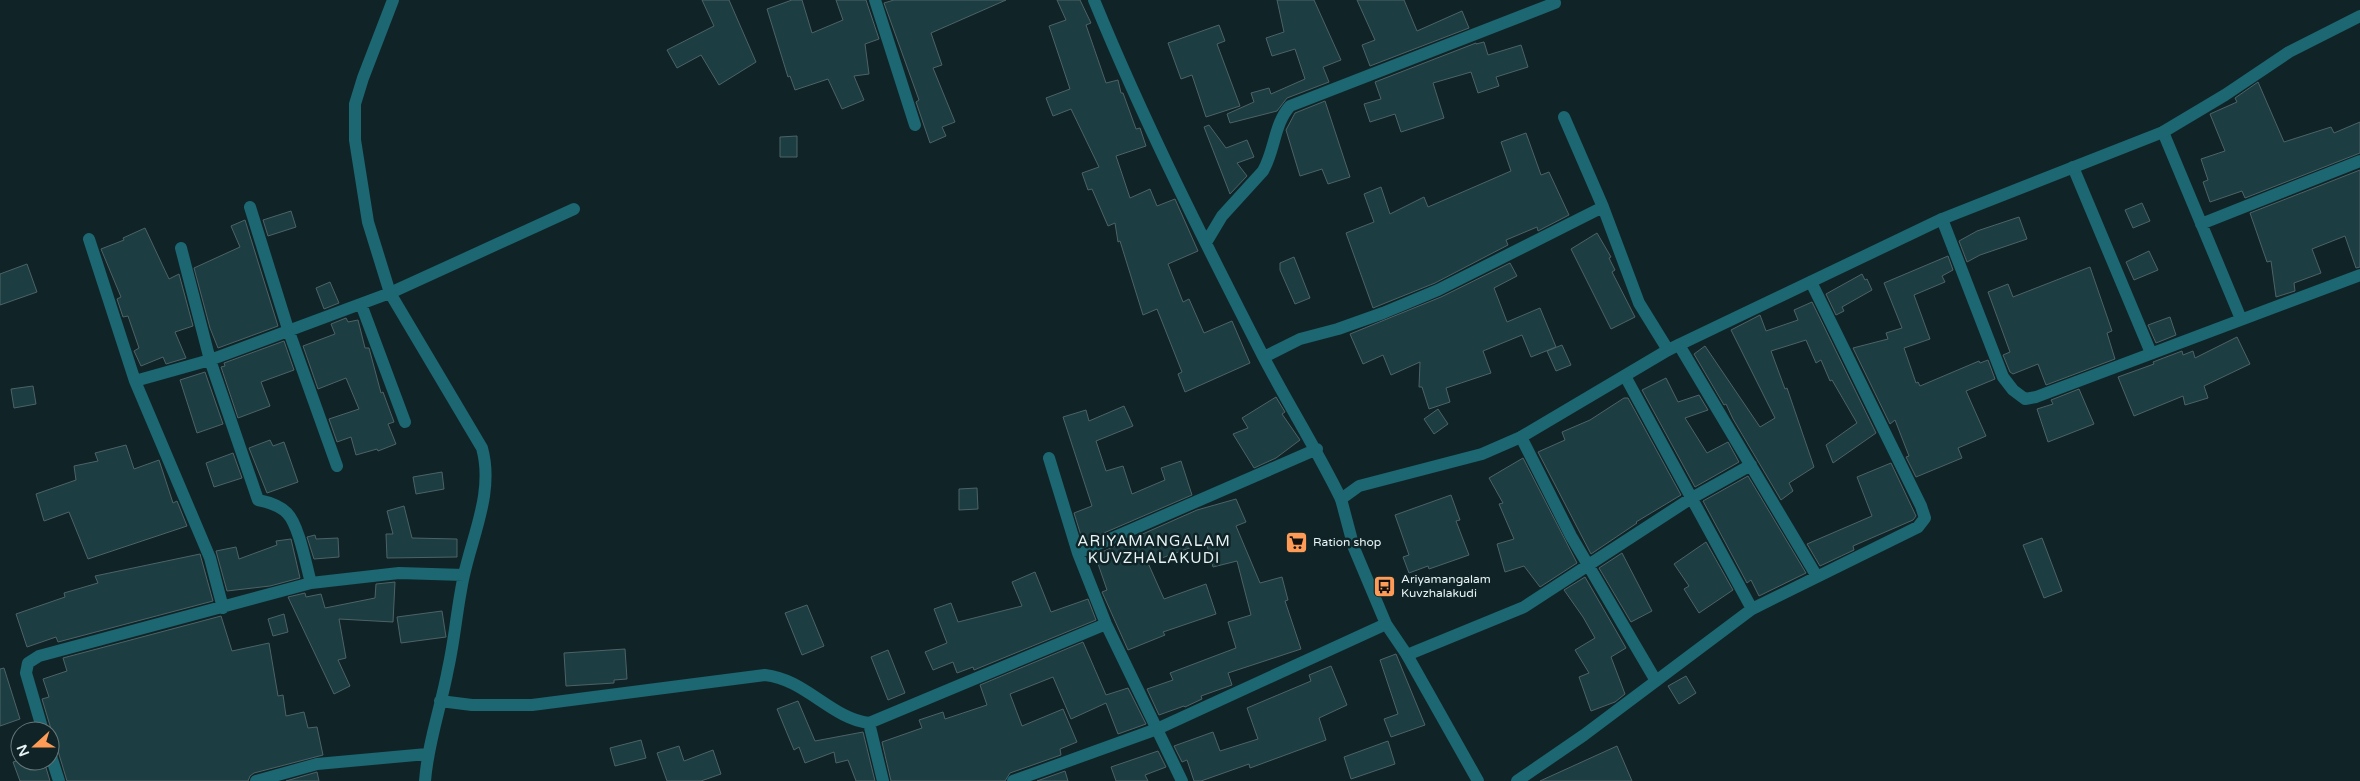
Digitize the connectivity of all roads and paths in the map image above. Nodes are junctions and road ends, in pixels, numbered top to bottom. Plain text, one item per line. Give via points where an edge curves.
1 (393, 0) edge
2 (874, 0) edge
3 (1094, 0) edge
4 (1555, 3) dead end
5 (2360, 16) edge
6 (1564, 117) dead end
7 (915, 125) dead end
8 (2163, 132) junction
9 (2360, 161) edge
10 (2072, 167) junction
11 (1603, 206) junction
12 (250, 207) dead end
13 (574, 209) dead end
14 (1942, 219) junction
15 (2201, 224) junction
16 (89, 240) dead end
17 (1207, 241) junction
18 (181, 248) dead end
19 (2360, 275) edge
20 (1811, 282) junction
21 (395, 291) junction
22 (361, 304) junction
23 (2241, 319) junction
24 (288, 330) junction
25 (1674, 347) junction
26 (2151, 353) junction
27 (1264, 357) junction
28 (210, 360) junction
29 (1625, 376) junction
30 (135, 381) junction
31 (405, 422) dead end
32 (1521, 437) junction
33 (1317, 449) junction
34 (1049, 458) dead end
35 (1751, 465) junction
36 (337, 466) dead end
37 (1341, 499) junction
38 (1690, 499) junction
39 (1078, 553) junction
40 (1588, 567) junction
41 (464, 575) junction
42 (1816, 575) junction
43 (311, 583) junction
44 (223, 608) junction
45 (1752, 609) junction
46 (1106, 624) junction
47 (1386, 624) junction
48 (1407, 655) junction
49 (1656, 681) junction
50 (440, 701) junction
51 (40, 721) edge
52 (869, 723) junction
53 (1157, 729) junction
54 (427, 754) junction
55 (256, 781) edge
56 (425, 781) edge
57 (883, 781) edge
58 (1013, 781) edge
59 (1182, 781) edge
60 (1478, 781) edge
61 (1517, 781) edge

1 - 21 street via 362,78 355,104 355,140 368,222
2 - 7 street
3 - 17 street via 1123,71
4 - 17 street via 1290,106 1282,115 1268,162 1222,216
5 - 8 street via 2289,52
6 - 11 street
8 - 10 street
8 - 15 street
9 - 15 street
10 - 14 street
10 - 26 street
11 - 25 street via 1639,302 1656,330
11 - 27 street via 1438,290 1374,316 1300,339
12 - 24 street
13 - 21 street
14 - 20 street
14 - 26 street via 2003,377 2025,399 2036,398
15 - 23 street
16 - 30 street
17 - 27 street
18 - 28 street
19 - 23 street
20 - 25 street
20 - 42 street via 1925,518 1918,527
21 - 22 street
21 - 41 street via 484,456 483,498
22 - 24 street
22 - 31 street
23 - 26 street
24 - 28 street
24 - 36 street
25 - 29 street
25 - 35 street
27 - 33 street
28 - 30 street
28 - 43 street via 258,500 287,513 294,524
29 - 32 street
29 - 38 street
30 - 44 street via 210,558
32 - 37 street via 1482,454 1359,486
32 - 40 street
33 - 37 street
33 - 39 street
34 - 39 street
35 - 38 street
35 - 42 street
37 - 47 street via 1354,548
38 - 40 street
38 - 45 street
39 - 46 street
40 - 48 street via 1524,607
40 - 49 street
41 - 43 street via 399,573
41 - 50 street
42 - 45 street
43 - 44 street
44 - 51 street via 39,656 27,666 26,676
45 - 49 street
46 - 52 street
46 - 53 street
47 - 48 street
47 - 53 street
48 - 60 street
49 - 61 street
50 - 52 street via 472,705 532,705 765,675 796,684 852,719
50 - 54 street
52 - 57 street
53 - 58 street
53 - 59 street
54 - 55 street via 317,764
54 - 56 street

